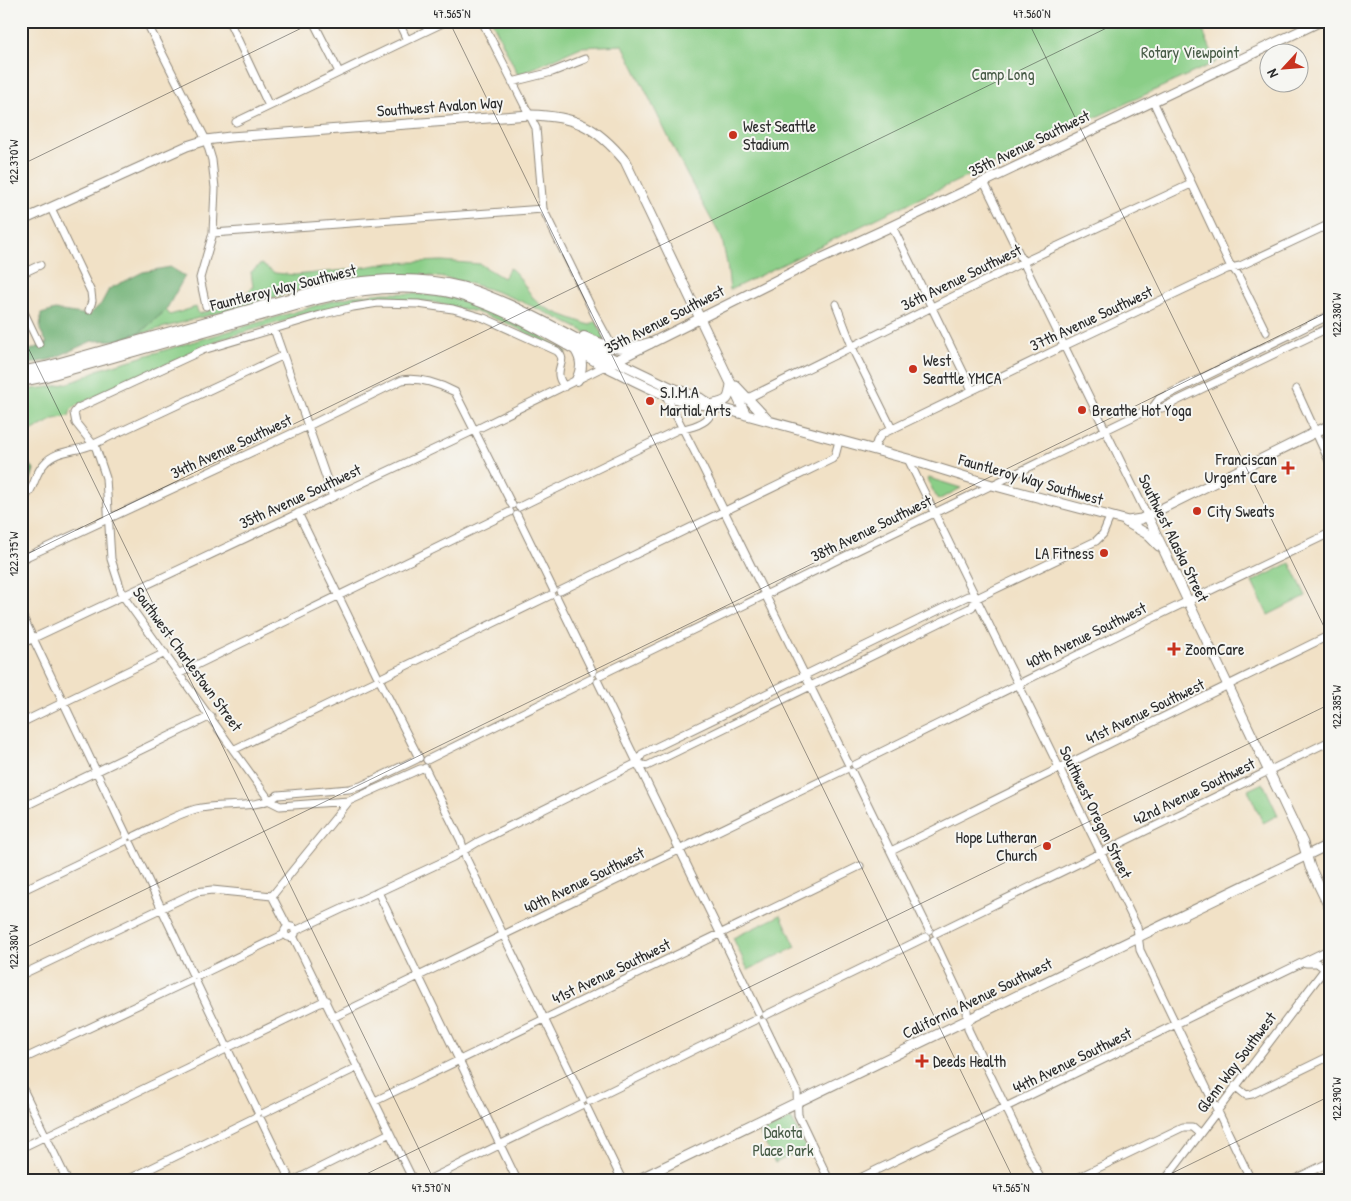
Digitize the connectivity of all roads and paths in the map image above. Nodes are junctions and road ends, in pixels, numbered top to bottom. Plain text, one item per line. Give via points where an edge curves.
1 (146, 21) edge
2 (228, 21) edge
3 (314, 21) edge
4 (398, 21) edge
5 (447, 21) edge
6 (482, 21) edge
7 (1321, 21) edge
8 (407, 40) junction
9 (585, 60) dead end
10 (339, 72) junction
11 (512, 82) junction
12 (1152, 101) junction
13 (269, 106) junction
14 (530, 115) junction
15 (236, 122) dead end
16 (206, 140) junction
17 (984, 182) junction
18 (1191, 184) junction
19 (52, 208) junction
20 (543, 209) junction
21 (21, 221) edge
22 (1330, 224) edge
23 (892, 226) junction
24 (213, 233) junction
25 (1023, 262) junction
26 (40, 265) dead end
27 (1233, 268) junction
28 (21, 274) edge
29 (836, 304) dead end
30 (21, 306) edge
31 (206, 306) dead end
32 (932, 306) junction
33 (89, 310) dead end
34 (1330, 315) edge
35 (700, 318) junction
36 (545, 323) junction
37 (1330, 327) edge
38 (274, 329) junction
39 (1266, 332) dead end
40 (650, 343) junction
41 (39, 344) dead end
42 (853, 345) junction
43 (1064, 346) junction
44 (614, 348) junction
45 (576, 350) junction
46 (282, 356) junction
47 (616, 361) junction
48 (605, 366) junction
49 (21, 372) edge
50 (577, 380) junction
51 (729, 380) junction
52 (21, 381) edge
53 (564, 387) junction
54 (1296, 389) dead end
55 (972, 390) junction
56 (665, 394) junction
57 (742, 398) junction
58 (712, 406) junction
59 (1153, 407) junction
60 (746, 415) junction
61 (770, 422) junction
62 (1330, 425) edge
63 (308, 426) junction
64 (684, 429) junction
65 (892, 429) junction
66 (1104, 429) junction
67 (475, 430) junction
68 (1316, 431) junction
69 (839, 441) junction
70 (94, 444) junction
71 (874, 450) junction
72 (908, 459) junction
73 (1330, 462) edge
74 (992, 485) junction
75 (333, 497) junction
76 (21, 500) edge
77 (514, 510) junction
78 (724, 510) junction
79 (936, 512) junction
80 (298, 513) junction
81 (1147, 516) junction
82 (1110, 517) junction
83 (109, 518) junction
84 (1123, 520) junction
85 (1330, 533) edge
86 (1169, 559) junction
87 (21, 561) edge
88 (555, 593) junction
89 (765, 594) junction
90 (338, 595) junction
91 (123, 596) junction
92 (977, 598) junction
93 (1188, 600) junction
94 (21, 613) edge
95 (1330, 635) edge
96 (33, 638) junction
97 (21, 644) edge
98 (165, 653) junction
99 (180, 673) junction
100 (804, 675) junction
101 (595, 677) junction
102 (379, 679) junction
103 (1019, 684) junction
104 (1228, 685) junction
105 (810, 686) junction
106 (64, 702) junction
107 (211, 716) junction
108 (21, 723) edge
109 (1330, 742) edge
110 (235, 749) junction
111 (418, 759) junction
112 (427, 760) junction
113 (637, 763) junction
114 (850, 767) junction
115 (1059, 768) junction
116 (422, 769) junction
117 (1268, 770) junction
118 (97, 771) junction
119 (270, 800) junction
120 (349, 801) junction
121 (21, 808) edge
122 (129, 840) junction
123 (1330, 844) edge
124 (679, 849) junction
125 (464, 850) junction
126 (891, 851) junction
127 (1100, 852) junction
128 (1306, 854) junction
129 (860, 866) dead end
130 (21, 891) edge
131 (378, 892) junction
132 (272, 896) junction
133 (161, 908) junction
134 (1330, 909) edge
135 (286, 930) junction
136 (720, 933) junction
137 (294, 934) junction
138 (504, 935) junction
139 (931, 935) junction
140 (1139, 935) junction
141 (1330, 949) edge
142 (1330, 962) edge
143 (1301, 964) junction
144 (1325, 969) junction
145 (21, 975) edge
146 (419, 976) junction
147 (194, 978) junction
148 (326, 1000) junction
149 (334, 1017) junction
150 (761, 1017) junction
151 (544, 1019) junction
152 (967, 1020) junction
153 (1176, 1025) junction
154 (228, 1048) junction
155 (1330, 1056) edge
156 (21, 1060) edge
157 (460, 1060) junction
158 (358, 1067) junction
159 (21, 1085) edge
160 (1235, 1086) junction
161 (375, 1101) junction
162 (585, 1103) junction
163 (798, 1103) junction
164 (1006, 1107) junction
165 (1217, 1109) junction
166 (260, 1115) junction
167 (390, 1133) junction
168 (1200, 1133) junction
169 (46, 1136) junction
170 (500, 1144) junction
171 (21, 1148) edge
172 (1330, 1162) edge
173 (67, 1180) edge
174 (127, 1180) edge
175 (290, 1180) edge
176 (295, 1180) edge
177 (413, 1180) edge
178 (428, 1180) edge
179 (518, 1180) edge
180 (622, 1180) edge
181 (638, 1180) edge
182 (829, 1180) edge
183 (856, 1180) edge
184 (1041, 1180) edge
185 (1073, 1180) edge
186 (1165, 1180) edge
187 (1251, 1180) edge
188 (1293, 1180) edge

1 - 16 street
2 - 13 street
3 - 10 street
4 - 8 street
5 - 8 street
6 - 11 street
7 - 12 main road, 35th Avenue Southwest
8 - 10 street
9 - 11 street
10 - 13 street
11 - 14 street
12 - 17 main road, 35th Avenue Southwest
12 - 18 street
13 - 15 street
14 - 16 main road, Southwest Avalon Way
14 - 20 street via 536,128
14 - 35 main road, Southwest Avalon Way via 564,117 594,131 615,149 632,174
16 - 19 main road, Southwest Avalon Way
16 - 24 street via 216,188
17 - 23 main road, 35th Avenue Southwest
17 - 25 street, Southwest Alaska Street
18 - 25 street, 36th Avenue Southwest
18 - 27 street
19 - 21 main road, Southwest Avalon Way
19 - 33 street via 91,292
20 - 24 street
20 - 44 street
22 - 27 street, 37th Avenue Southwest
23 - 32 street
23 - 35 main road, 35th Avenue Southwest
24 - 31 street via 200,278
25 - 32 street, 36th Avenue Southwest
25 - 43 street, Southwest Alaska Street
26 - 28 street
27 - 39 street
27 - 43 street, 37th Avenue Southwest
29 - 42 street
30 - 41 street
32 - 42 street, 36th Avenue Southwest
32 - 55 street
34 - 59 street, 38th Avenue Southwest via 1159,399
35 - 40 main road, 35th Avenue Southwest
35 - 51 main road, Southwest Avalon Way
36 - 44 highway
36 - 47 highway, Fauntleroy Way Southwest
36 - 49 highway, Fauntleroy Way Southwest via 461,287 400,279 371,280 331,287
37 - 59 street, 38th Avenue Southwest via 1162,408
38 - 46 street
38 - 53 street via 378,303 454,309 484,318 557,351 562,358 559,373
38 - 70 street, Southwest Charlestown Street via 203,350 78,408 74,413 76,423
40 - 44 highway
40 - 47 main road, 35th Avenue Southwest
42 - 57 street, 36th Avenue Southwest
42 - 65 street
43 - 55 street, 37th Avenue Southwest
43 - 66 street, Southwest Alaska Street
45 - 48 highway, Fauntleroy Way Southwest
45 - 50 highway via 582,366
45 - 52 highway, Fauntleroy Way Southwest via 470,298 440,290 382,288 317,299
46 - 63 street
46 - 70 street
47 - 48 main road, 35th Avenue Southwest
47 - 58 main road, Fauntleroy Way Southwest
48 - 50 street, 35th Avenue Southwest
48 - 56 main road, Fauntleroy Way Southwest
50 - 53 street, 35th Avenue Southwest
51 - 57 main road, Southwest Avalon Way
51 - 58 main road via 730,397
53 - 67 street, 35th Avenue Southwest
54 - 68 street
55 - 65 street, 37th Avenue Southwest
56 - 58 main road, Fauntleroy Way Southwest
56 - 64 street
57 - 60 main road, Southwest Avalon Way
57 - 61 main road, Southwest Avalon Way
58 - 60 main road, Fauntleroy Way Southwest
58 - 64 street via 708,418
59 - 66 street, 38th Avenue Southwest
60 - 61 main road, Fauntleroy Way Southwest
61 - 69 main road, Fauntleroy Way Southwest
62 - 68 main road, Fauntleroy Way Southwest
63 - 67 street, 34th Avenue Southwest via 402,380 419,380 455,392
63 - 75 street
63 - 83 street, 34th Avenue Southwest
64 - 77 street
64 - 78 street
65 - 71 street, 37th Avenue Southwest via 878,438
66 - 74 street, 38th Avenue Southwest
66 - 81 street, Southwest Alaska Street
67 - 75 street, 35th Avenue Southwest
67 - 77 street
68 - 73 street
68 - 81 main road, Fauntleroy Way Southwest
69 - 71 main road, Fauntleroy Way Southwest
69 - 78 street via 832,459
70 - 76 street via 49,459
70 - 83 street, Southwest Charlestown Street via 106,478
71 - 72 main road, Fauntleroy Way Southwest
72 - 74 main road, Fauntleroy Way Southwest
72 - 79 street, Southwest Oregon Street
74 - 79 street, 38th Avenue Southwest
74 - 82 main road, Fauntleroy Way Southwest
75 - 80 street, 35th Avenue Southwest
77 - 88 street
77 - 90 street
78 - 88 street
78 - 89 street
79 - 89 street, 38th Avenue Southwest
79 - 92 street, Southwest Oregon Street
80 - 90 street
80 - 91 street, 35th Avenue Southwest
81 - 84 main road, Fauntleroy Way Southwest via 1133,521
81 - 86 main road, Southwest Alaska Street
82 - 84 main road, Fauntleroy Way Southwest
82 - 92 street via 1103,534 1096,541
83 - 87 street, 34th Avenue Southwest
83 - 91 street, Southwest Charlestown Street via 111,559
84 - 86 main road via 1147,534
85 - 93 street, 40th Avenue Southwest
86 - 93 main road, Southwest Alaska Street
88 - 101 street
88 - 102 street
89 - 100 street
89 - 101 street, 38th Avenue Southwest
90 - 99 street
90 - 102 street
91 - 96 street, 35th Avenue Southwest
91 - 98 street, Southwest Charlestown Street
92 - 100 street via 968,596
92 - 103 street, Southwest Oregon Street
92 - 105 street via 972,608
93 - 103 street, 40th Avenue Southwest
93 - 104 main road, Southwest Alaska Street
94 - 96 street
95 - 104 street, 41st Avenue Southwest
96 - 97 street, 35th Avenue Southwest
96 - 106 street
98 - 99 street, Southwest Charlestown Street
98 - 106 street
99 - 107 street, Southwest Charlestown Street
100 - 105 street
100 - 113 street via 642,754
101 - 112 street, 38th Avenue Southwest
101 - 113 street
102 - 110 street
102 - 111 street
103 - 114 street, 40th Avenue Southwest
103 - 115 street, Southwest Oregon Street
104 - 115 street, 41st Avenue Southwest
104 - 117 main road, Southwest Alaska Street
105 - 113 street via 647,766
105 - 114 street
106 - 108 street
106 - 118 street
107 - 110 street, Southwest Charlestown Street
107 - 118 street
109 - 117 street, 42nd Avenue Southwest
110 - 119 street, Southwest Charlestown Street
111 - 112 street
111 - 116 street via 416,765
111 - 119 street via 361,786 278,795
112 - 116 street via 428,765
113 - 124 street
113 - 125 street
114 - 124 street, 40th Avenue Southwest
114 - 126 street
115 - 126 street, 41st Avenue Southwest
115 - 127 street, Southwest Oregon Street
116 - 120 street
116 - 125 street
117 - 127 street, 42nd Avenue Southwest
117 - 128 main road, Southwest Alaska Street
118 - 121 street
118 - 122 street
119 - 120 street via 280,806
119 - 122 street via 198,808
120 - 132 street
122 - 130 street
122 - 133 street
123 - 128 main road, California Avenue Southwest
124 - 136 street
124 - 138 street, 40th Avenue Southwest
125 - 131 street
125 - 138 street
126 - 139 street
127 - 139 street, 42nd Avenue Southwest
127 - 140 street, Southwest Oregon Street
128 - 134 main road, Southwest Alaska Street
128 - 140 main road, California Avenue Southwest
129 - 136 street, 41st Avenue Southwest
131 - 137 street
131 - 146 street
132 - 133 street via 204,890
132 - 135 street
133 - 145 street
133 - 147 street
135 - 137 street via 289,938
135 - 147 street
136 - 150 street
136 - 151 street, 41st Avenue Southwest
137 - 148 street
138 - 146 street, 40th Avenue Southwest
138 - 151 street
139 - 150 street, 42nd Avenue Southwest
139 - 152 street via 967,1010
140 - 152 main road, California Avenue Southwest
140 - 153 street, Southwest Oregon Street via 1140,950
141 - 143 street, 44th Avenue Southwest
142 - 144 street, Glenn Way Southwest
143 - 144 street via 1314,962
143 - 153 street, 44th Avenue Southwest
144 - 160 street, Glenn Way Southwest
146 - 149 street, 40th Avenue Southwest
146 - 157 street
147 - 154 street
147 - 156 street
148 - 149 street
148 - 154 street
149 - 158 street
150 - 162 street, 42nd Avenue Southwest
150 - 163 street via 797,1092
151 - 157 street, 41st Avenue Southwest
151 - 162 street
152 - 163 main road, California Avenue Southwest
152 - 164 street
153 - 164 street, 44th Avenue Southwest
153 - 165 street, Southwest Oregon Street
154 - 166 street
154 - 169 street
155 - 160 street via 1252,1094 1246,1095
157 - 161 street, 41st Avenue Southwest
157 - 170 street
158 - 161 street
158 - 166 street
159 - 169 street
160 - 165 street, Glenn Way Southwest
161 - 167 street
162 - 170 street, 42nd Avenue Southwest
162 - 180 street
163 - 181 main road, California Avenue Southwest
163 - 182 street via 798,1115
164 - 183 street, 44th Avenue Southwest
164 - 184 street
165 - 168 street, Glenn Way Southwest
165 - 187 street, Southwest Oregon Street
166 - 174 street
166 - 175 street
167 - 176 street
167 - 177 street
168 - 185 street via 1192,1127 1183,1127
168 - 186 street, Glenn Way Southwest
169 - 171 street
169 - 173 street
170 - 178 street, 42nd Avenue Southwest
170 - 179 street
172 - 188 street

